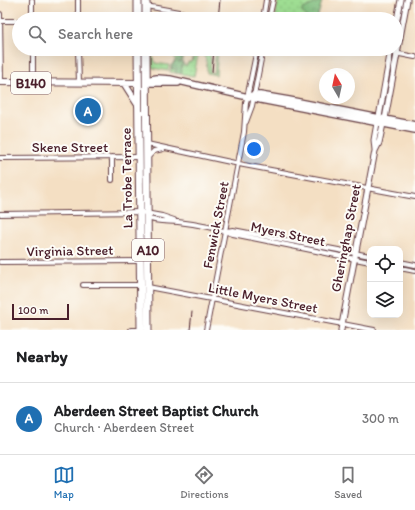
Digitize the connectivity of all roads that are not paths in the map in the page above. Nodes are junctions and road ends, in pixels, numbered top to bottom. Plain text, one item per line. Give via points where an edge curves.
1 (32, 0) edge
2 (78, 0) edge
3 (138, 0) edge
4 (266, 0) edge
5 (273, 0) edge
6 (401, 0) edge
7 (407, 0) edge
8 (146, 3) edge
9 (32, 12) edge
10 (78, 12) edge
11 (138, 12) edge
12 (185, 12) edge
13 (264, 12) edge
14 (270, 12) edge
15 (398, 12) edge
16 (0, 14) edge
17 (403, 20) edge
18 (0, 21) edge
19 (12, 21) edge
20 (403, 54) edge
21 (33, 56) edge
22 (78, 56) edge
23 (138, 56) edge
24 (146, 56) edge
25 (255, 56) edge
26 (262, 56) edge
27 (390, 56) edge
28 (397, 56) edge
29 (415, 57) edge
30 (254, 59) junction
31 (261, 61) junction
32 (146, 68) junction
33 (157, 78) junction
34 (0, 82) edge
35 (137, 82) junction
36 (146, 82) junction
37 (184, 82) junction
38 (33, 83) junction
39 (79, 83) junction
40 (124, 83) junction
41 (246, 96) junction
42 (254, 97) junction
43 (138, 105) junction
44 (381, 121) junction
45 (246, 124) junction
46 (415, 124) edge
47 (415, 130) edge
48 (147, 144) junction
49 (166, 148) junction
50 (112, 157) junction
51 (139, 157) junction
52 (0, 158) edge
53 (147, 158) junction
54 (239, 163) junction
55 (112, 180) dead end
56 (368, 188) junction
57 (415, 197) edge
58 (0, 214) edge
59 (145, 214) junction
60 (226, 231) junction
61 (356, 253) junction
62 (367, 255) edge
63 (354, 259) junction
64 (140, 261) junction
65 (367, 261) edge
66 (0, 262) edge
67 (403, 263) edge
68 (415, 265) edge
69 (403, 269) edge
70 (415, 271) edge
71 (83, 285) dead end
72 (140, 285) junction
73 (148, 287) junction
74 (212, 300) junction
75 (342, 324) junction
76 (131, 330) edge
77 (141, 330) edge
78 (148, 330) edge
79 (206, 330) edge
80 (341, 330) edge
81 (374, 330) edge

1 - 9 street
2 - 10 street
3 - 11 highway
4 - 13 street
5 - 14 street
6 - 15 street
7 - 17 street, Gheringhap Street
8 - 12 street
16 - 18 street
18 - 19 street
18 - 34 street
20 - 29 street
21 - 38 street
22 - 39 street
23 - 35 highway, La Trobe Terrace / A10
24 - 32 highway, La Trobe Terrace / A10
25 - 30 street, Fenwick Street
26 - 31 street, Fenwick Street
27 - 44 street, Gheringhap Street
28 - 44 street, Gheringhap Street
30 - 31 street
30 - 41 street, Fenwick Street
31 - 42 street, Fenwick Street
32 - 33 main road
32 - 36 highway, La Trobe Terrace / A10
33 - 36 main road
33 - 37 main road
34 - 38 main road, B140
35 - 36 highway, B140
35 - 40 main road, B140
35 - 43 highway, La Trobe Terrace / A10
36 - 37 main road
36 - 48 highway, La Trobe Terrace / A10
37 - 41 main road
38 - 39 main road, B140
39 - 40 main road, B140
40 - 43 main road
41 - 42 main road
41 - 45 street, Fenwick Street
42 - 44 main road via 282,99
42 - 45 street, Fenwick Street
43 - 51 highway, La Trobe Terrace / A10
44 - 46 main road
44 - 47 main road
44 - 56 street, Gheringhap Street via 374,140 375,151
45 - 54 street, Fenwick Street
48 - 49 street
48 - 53 highway, La Trobe Terrace / A10
49 - 53 street via 154,151
49 - 54 street
50 - 51 street, Skene Street
50 - 52 street, Skene Street
50 - 55 street
51 - 59 highway, La Trobe Terrace / A10
53 - 59 highway, La Trobe Terrace / A10
54 - 56 street
54 - 60 street, Fenwick Street
56 - 57 street
56 - 61 street, Gheringhap Street
58 - 59 street, Myers Street
59 - 60 street, Myers Street via 165,216 179,222
59 - 64 highway, La Trobe Terrace / A10
59 - 73 highway, La Trobe Terrace / A10
60 - 61 street, Myers Street via 233,230
60 - 63 street, Myers Street
60 - 74 street, Fenwick Street
61 - 62 street, Myers Street
61 - 63 street, Gheringhap Street
63 - 65 street, Myers Street
63 - 75 street, Gheringhap Street
64 - 66 street, Virginia Street
64 - 72 highway, La Trobe Terrace / A10
67 - 68 street
69 - 70 street
71 - 72 street
72 - 77 highway, La Trobe Terrace / A10
73 - 74 street, Little Myers Street
73 - 78 highway, La Trobe Terrace / A10
74 - 75 street, Little Myers Street
74 - 79 street, Fenwick Street
75 - 80 street, Gheringhap Street
75 - 81 street, Little Myers Street
76 - 77 street

